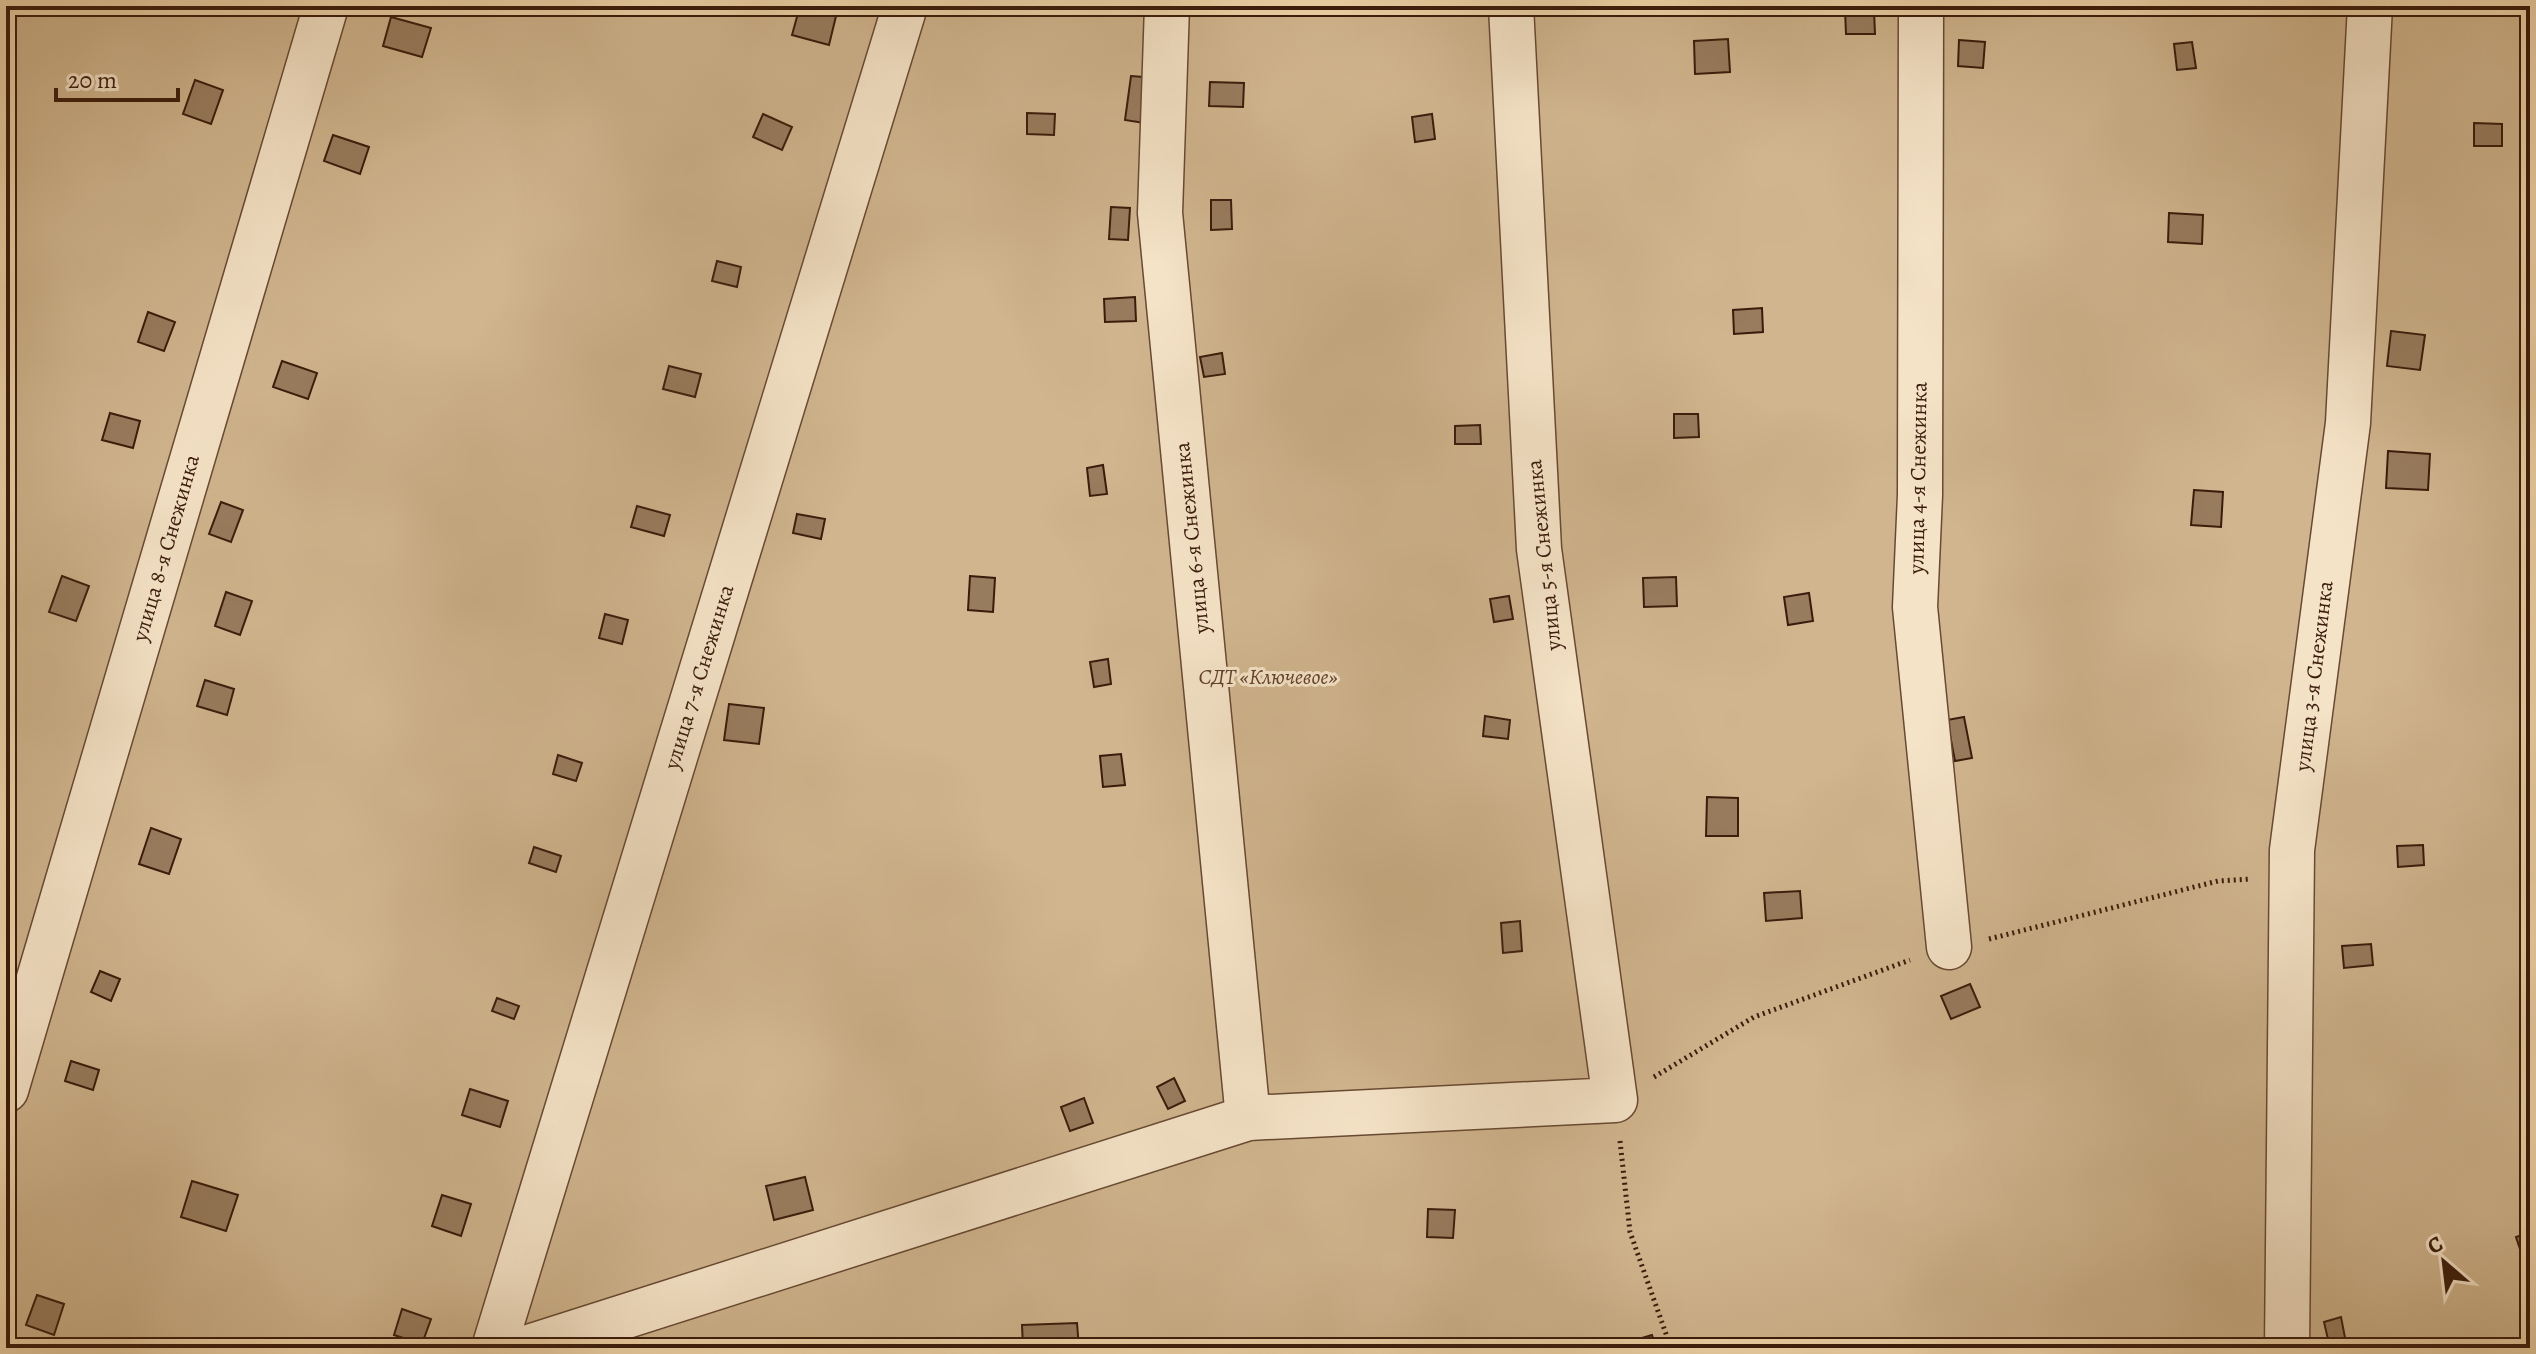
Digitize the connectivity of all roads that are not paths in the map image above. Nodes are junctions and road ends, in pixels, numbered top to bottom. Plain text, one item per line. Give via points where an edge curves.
1 (326, 6) edge
2 (905, 6) edge
3 (1167, 6) edge
4 (1511, 6) edge
5 (1921, 6) edge
6 (2370, 6) edge
7 (1949, 947) dead end
8 (6, 1090) edge
9 (1248, 1118) junction
10 (494, 1348) edge
11 (526, 1348) edge
12 (2287, 1348) edge

1 - 8 lane, улица 8-я Снежинка
2 - 10 lane, улица 7-я Снежинка
3 - 9 lane, улица 6-я Снежинка via 1160,213
4 - 9 lane, улица 5-я Снежинка via 1539,549 1615,1100
5 - 7 lane, улица 4-я Снежинка via 1915,607
6 - 12 lane, улица 3-я Снежинка via 2348,423 2292,850
9 - 11 lane

